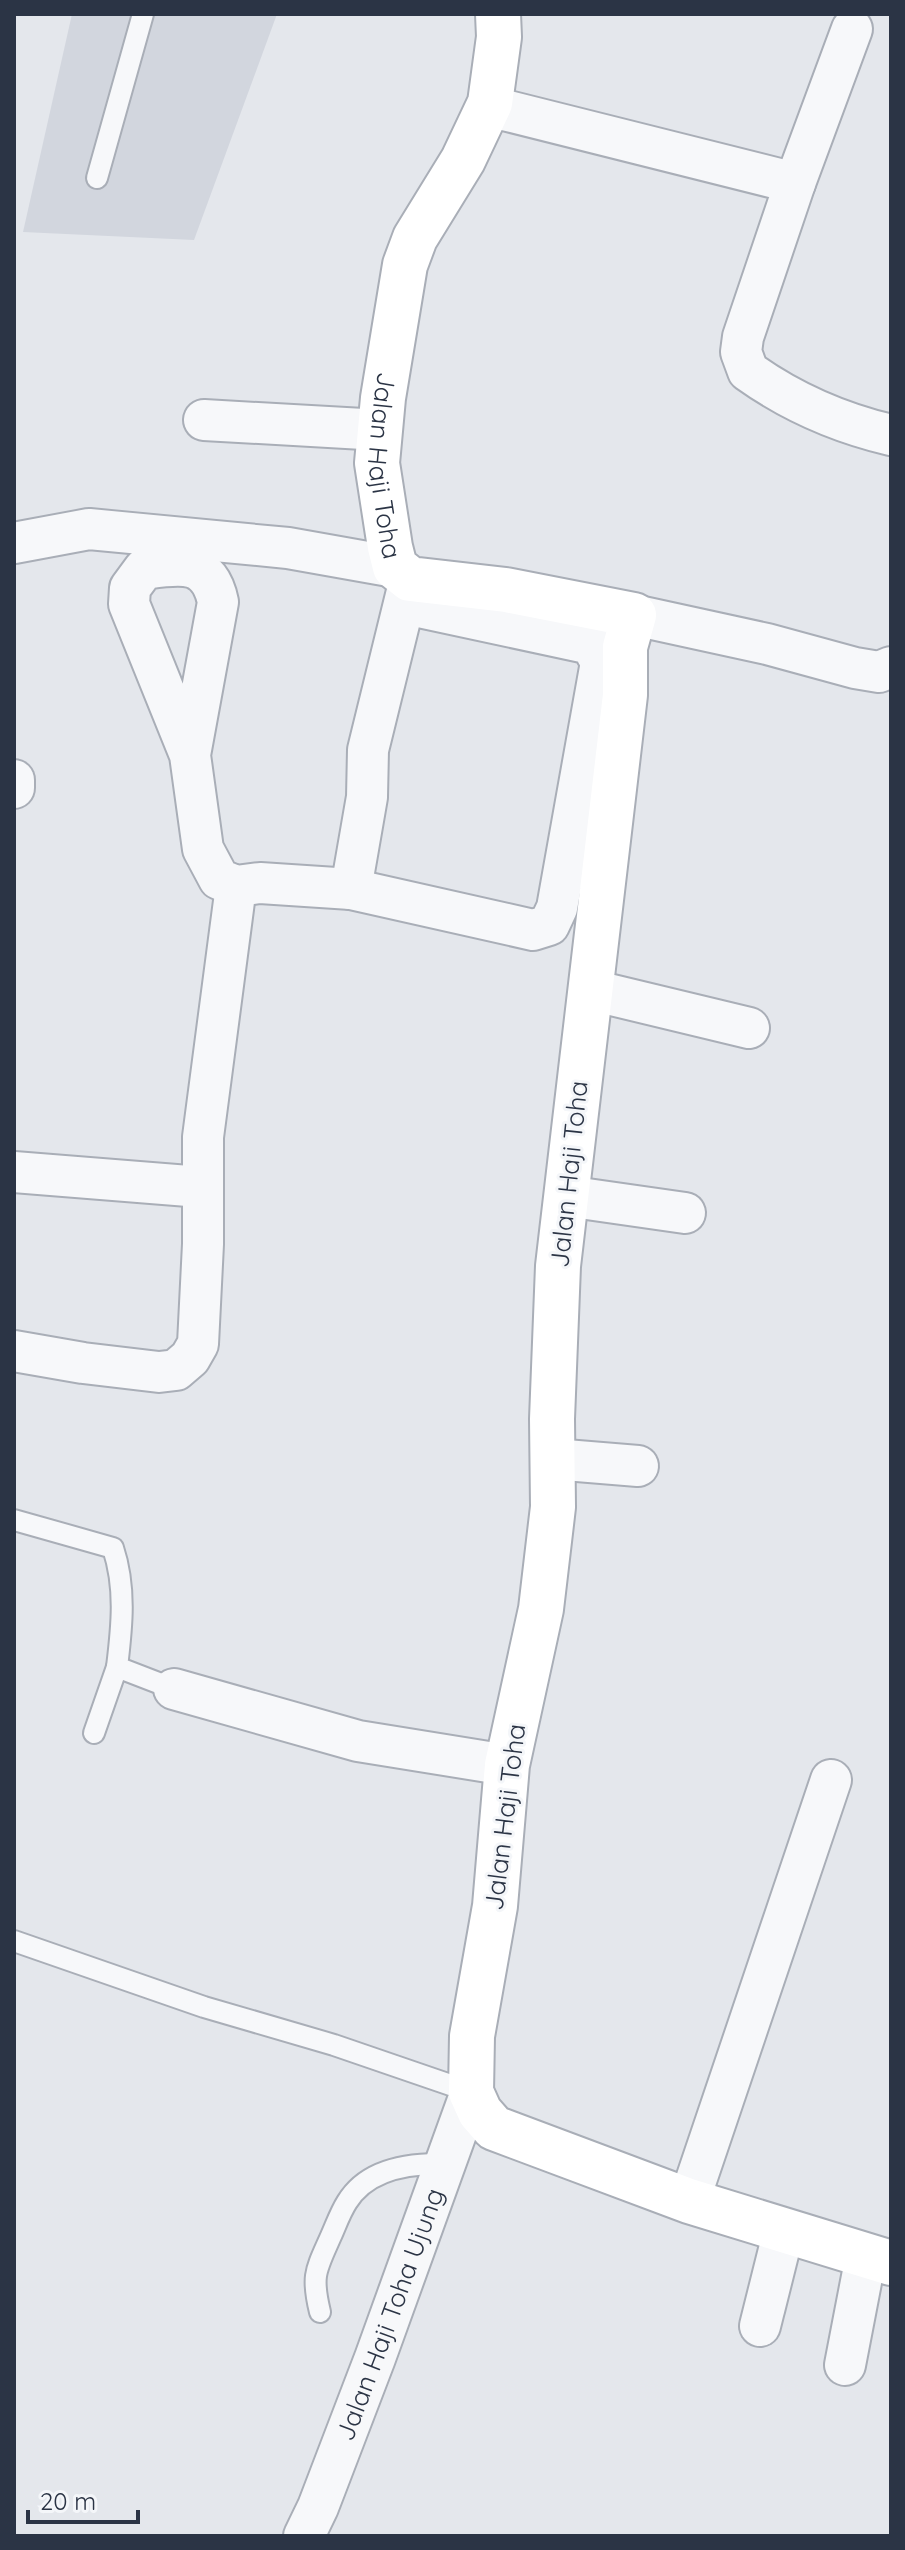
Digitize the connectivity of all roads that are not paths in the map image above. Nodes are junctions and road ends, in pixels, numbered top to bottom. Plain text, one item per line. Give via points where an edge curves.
1 (143, 14) edge
2 (498, 14) edge
3 (852, 29) dead end
4 (490, 103) junction
5 (97, 178) dead end
6 (795, 183) junction
7 (204, 420) dead end
8 (381, 430) junction
9 (891, 435) edge
10 (14, 543) edge
11 (403, 583) junction
12 (634, 615) junction
13 (873, 668) edge
14 (190, 755) dead end
15 (14, 780) edge
16 (14, 788) edge
17 (236, 886) junction
18 (351, 889) junction
19 (591, 990) junction
20 (749, 1028) dead end
21 (14, 1172) edge
22 (201, 1187) junction
23 (566, 1196) junction
24 (685, 1213) dead end
25 (14, 1351) edge
26 (553, 1459) junction
27 (638, 1466) dead end
28 (14, 1520) edge
29 (117, 1667) junction
30 (174, 1689) joint
31 (94, 1733) dead end
32 (507, 1765) junction
33 (831, 1780) dead end
34 (14, 1941) edge
35 (471, 2092) junction
36 (445, 2164) junction
37 (689, 2201) junction
38 (784, 2230) junction
39 (878, 2259) edge
40 (320, 2312) dead end
41 (760, 2326) dead end
42 (845, 2365) dead end
43 (304, 2536) edge

1 - 5 lane
2 - 4 street, Jalan Haji Toha
3 - 6 street
4 - 6 street
4 - 8 street, Jalan Haji Toha via 405,265
6 - 9 street via 745,327 744,364 790,398
7 - 8 street
8 - 11 street, Jalan Haji Toha via 377,463
10 - 11 street via 89,529 288,548
11 - 12 street, Jalan Haji Toha via 506,590
11 - 18 street via 368,750 367,797
11 - 18 street via 591,644 601,662 557,908 549,925 533,930
12 - 13 street
12 - 19 street, Jalan Haji Toha via 625,647 625,695
14 - 17 street via 203,849 219,879
15 - 16 street
17 - 18 street
17 - 22 street
19 - 20 street
19 - 23 street, Jalan Haji Toha
21 - 22 street
22 - 25 street via 198,1344 190,1358 176,1370 159,1372
23 - 24 street
23 - 26 street, Jalan Haji Toha via 558,1266
26 - 27 street
26 - 32 street, Jalan Haji Toha via 541,1609
28 - 29 lane via 113,1548 123,1617
29 - 30 lane
29 - 31 lane
30 - 32 street via 358,1741
32 - 35 street, Jalan Haji Toha via 495,1906 472,2036
33 - 37 street
34 - 35 lane
35 - 36 street, Jalan Haji Toha Ujung
35 - 37 street via 494,2128
36 - 40 lane via 417,2163 360,2186 315,2270
36 - 43 street, Jalan Haji Toha Ujung
37 - 38 street
38 - 39 street
38 - 41 street
39 - 42 street

